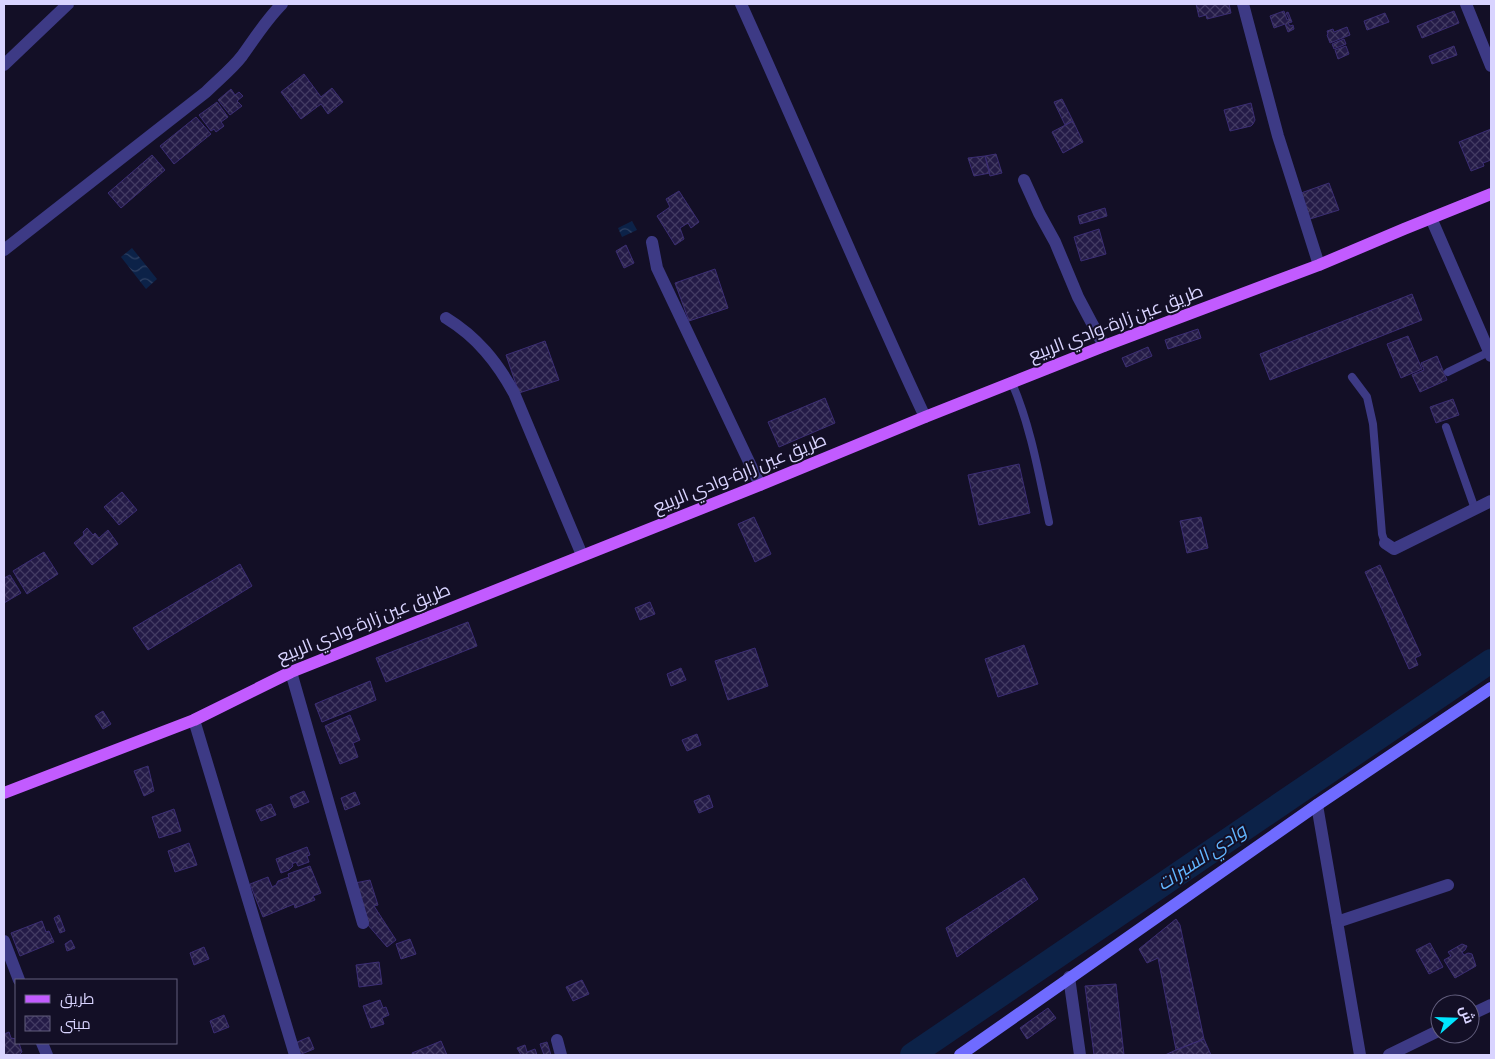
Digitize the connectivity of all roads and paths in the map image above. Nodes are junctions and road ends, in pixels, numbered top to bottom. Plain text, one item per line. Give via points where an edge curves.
1 (68, 4) edge
2 (282, 4) edge
3 (741, 4) edge
4 (1243, 4) edge
5 (1466, 4) edge
6 (4, 65) edge
7 (1491, 66) edge
8 (1024, 180) dead end
9 (1491, 194) edge
10 (1431, 218) junction
11 (652, 242) dead end
12 (4, 250) edge
13 (1319, 265) junction
14 (446, 318) dead end
15 (1104, 346) junction
16 (1490, 354) edge
17 (1448, 372) dead end
18 (1352, 377) dead end
19 (1012, 383) junction
20 (925, 417) junction
21 (1446, 427) dead end
22 (760, 485) junction
23 (1491, 501) edge
24 (1475, 509) junction
25 (1049, 522) dead end
26 (1385, 543) joint
27 (582, 555) junction
28 (291, 672) junction
29 (1491, 688) edge
30 (194, 720) junction
31 (4, 792) edge
32 (1317, 805) junction
33 (1448, 885) dead end
34 (1337, 922) junction
35 (363, 923) dead end
36 (4, 941) edge
37 (1070, 977) junction
38 (19, 979) edge
39 (1430, 1035) edge
40 (557, 1040) dead end
41 (295, 1055) edge
42 (561, 1055) edge
43 (960, 1055) edge
44 (1080, 1055) edge
45 (1360, 1055) edge
46 (1389, 1055) edge

1 - 6 street
2 - 12 street via 242,56 206,92
3 - 20 street
4 - 13 street via 1278,136
5 - 7 street
8 - 15 street via 1055,242 1080,303
9 - 10 main road, طريق عين زارة-وادي الربيع
10 - 13 main road, طريق عين زارة-وادي الربيع
10 - 16 street
11 - 22 street via 658,268
13 - 15 main road, طريق عين زارة-وادي الربيع
14 - 27 street via 484,349 501,369
15 - 19 main road, طريق عين زارة-وادي الربيع
16 - 17 lane
18 - 26 lane via 1367,398 1373,424
19 - 20 main road, طريق عين زارة-وادي الربيع
19 - 25 lane via 1030,433
20 - 22 main road, طريق عين زارة-وادي الربيع
21 - 24 lane
22 - 27 main road, طريق عين زارة-وادي الربيع
23 - 24 street
24 - 26 street via 1394,549
27 - 28 main road, طريق عين زارة-وادي الربيع
28 - 30 main road, طريق عين زارة-وادي الربيع
28 - 35 street
29 - 32 main road
30 - 31 main road, طريق عين زارة-وادي الربيع
30 - 41 street
32 - 34 street
32 - 37 main road
33 - 34 street
34 - 45 street
36 - 38 street
37 - 43 main road
37 - 44 street
39 - 46 street
40 - 42 street

